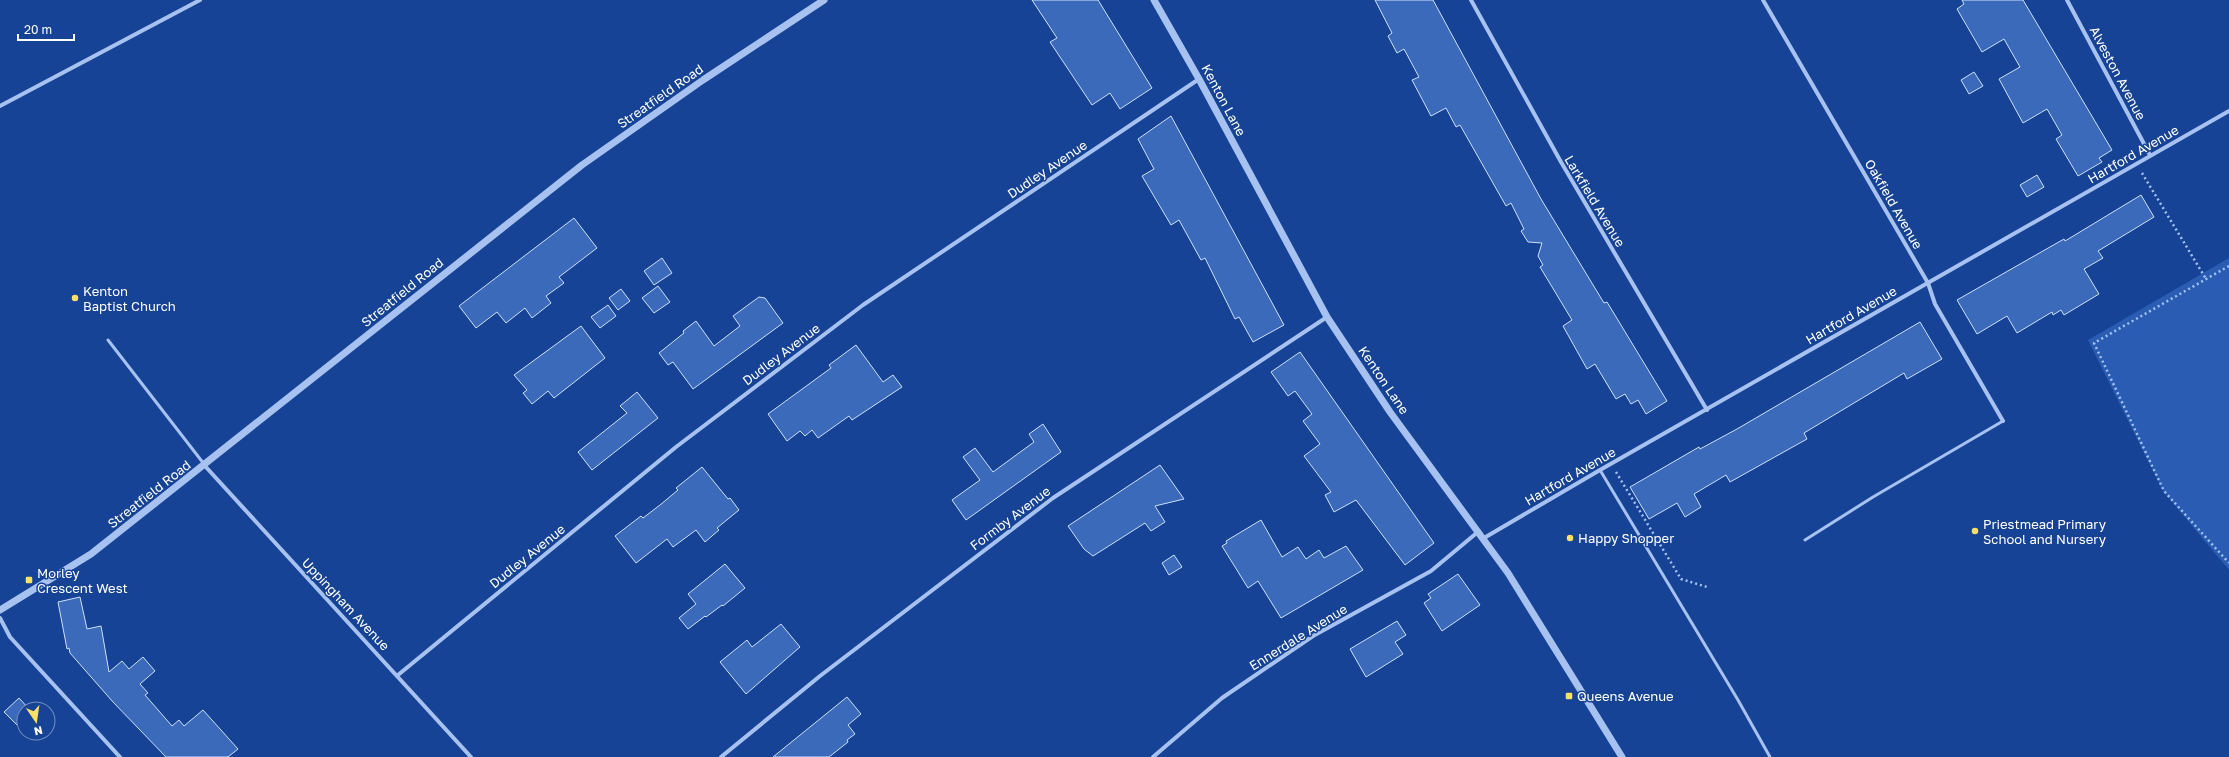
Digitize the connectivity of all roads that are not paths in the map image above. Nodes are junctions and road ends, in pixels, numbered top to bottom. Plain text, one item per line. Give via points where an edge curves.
1 (200, 0) edge
2 (824, 0) edge
3 (1154, 0) edge
4 (1471, 0) edge
5 (1763, 0) edge
6 (2067, 0) edge
7 (1199, 79) junction
8 (0, 104) edge
9 (2229, 111) edge
10 (2150, 156) junction
11 (1928, 283) junction
12 (1328, 317) junction
13 (108, 340) dead end
14 (1707, 410) junction
15 (2003, 421) joint
16 (205, 466) junction
17 (1600, 470) junction
18 (1479, 531) junction
19 (1484, 538) junction
20 (1805, 540) dead end
21 (0, 610) edge
22 (0, 618) edge
23 (398, 675) junction
24 (120, 757) edge
25 (471, 757) edge
26 (721, 757) edge
27 (1153, 757) edge
28 (1622, 757) edge
29 (1770, 757) edge

1 - 8 street
2 - 16 street, Streatfield Road via 703,80 582,165
3 - 7 street, Kenton Lane
4 - 14 street, Larkfield Avenue via 1560,162
5 - 11 street, Oakfield Avenue
6 - 10 street, Alveston Avenue
7 - 12 street, Kenton Lane
7 - 23 street, Dudley Avenue via 863,305 676,447
9 - 10 street, Hartford Avenue
10 - 11 street, Hartford Avenue
11 - 14 street, Hartford Avenue
11 - 15 street, Oakfield Avenue via 1935,304
12 - 18 street, Kenton Lane via 1390,412
12 - 26 street, Formby Avenue via 1053,498 820,676
13 - 16 lane
14 - 17 street, Hartford Avenue
15 - 20 lane
16 - 21 street, Streatfield Road via 91,554
16 - 23 street, Uppingham Avenue
17 - 19 street, Hartford Avenue
17 - 29 lane
18 - 19 street, Kenton Lane
18 - 27 street, Ennerdale Avenue via 1431,571 1313,636 1222,698
19 - 28 street, Kenton Lane
22 - 24 street via 10,637
23 - 25 street, Uppingham Avenue

